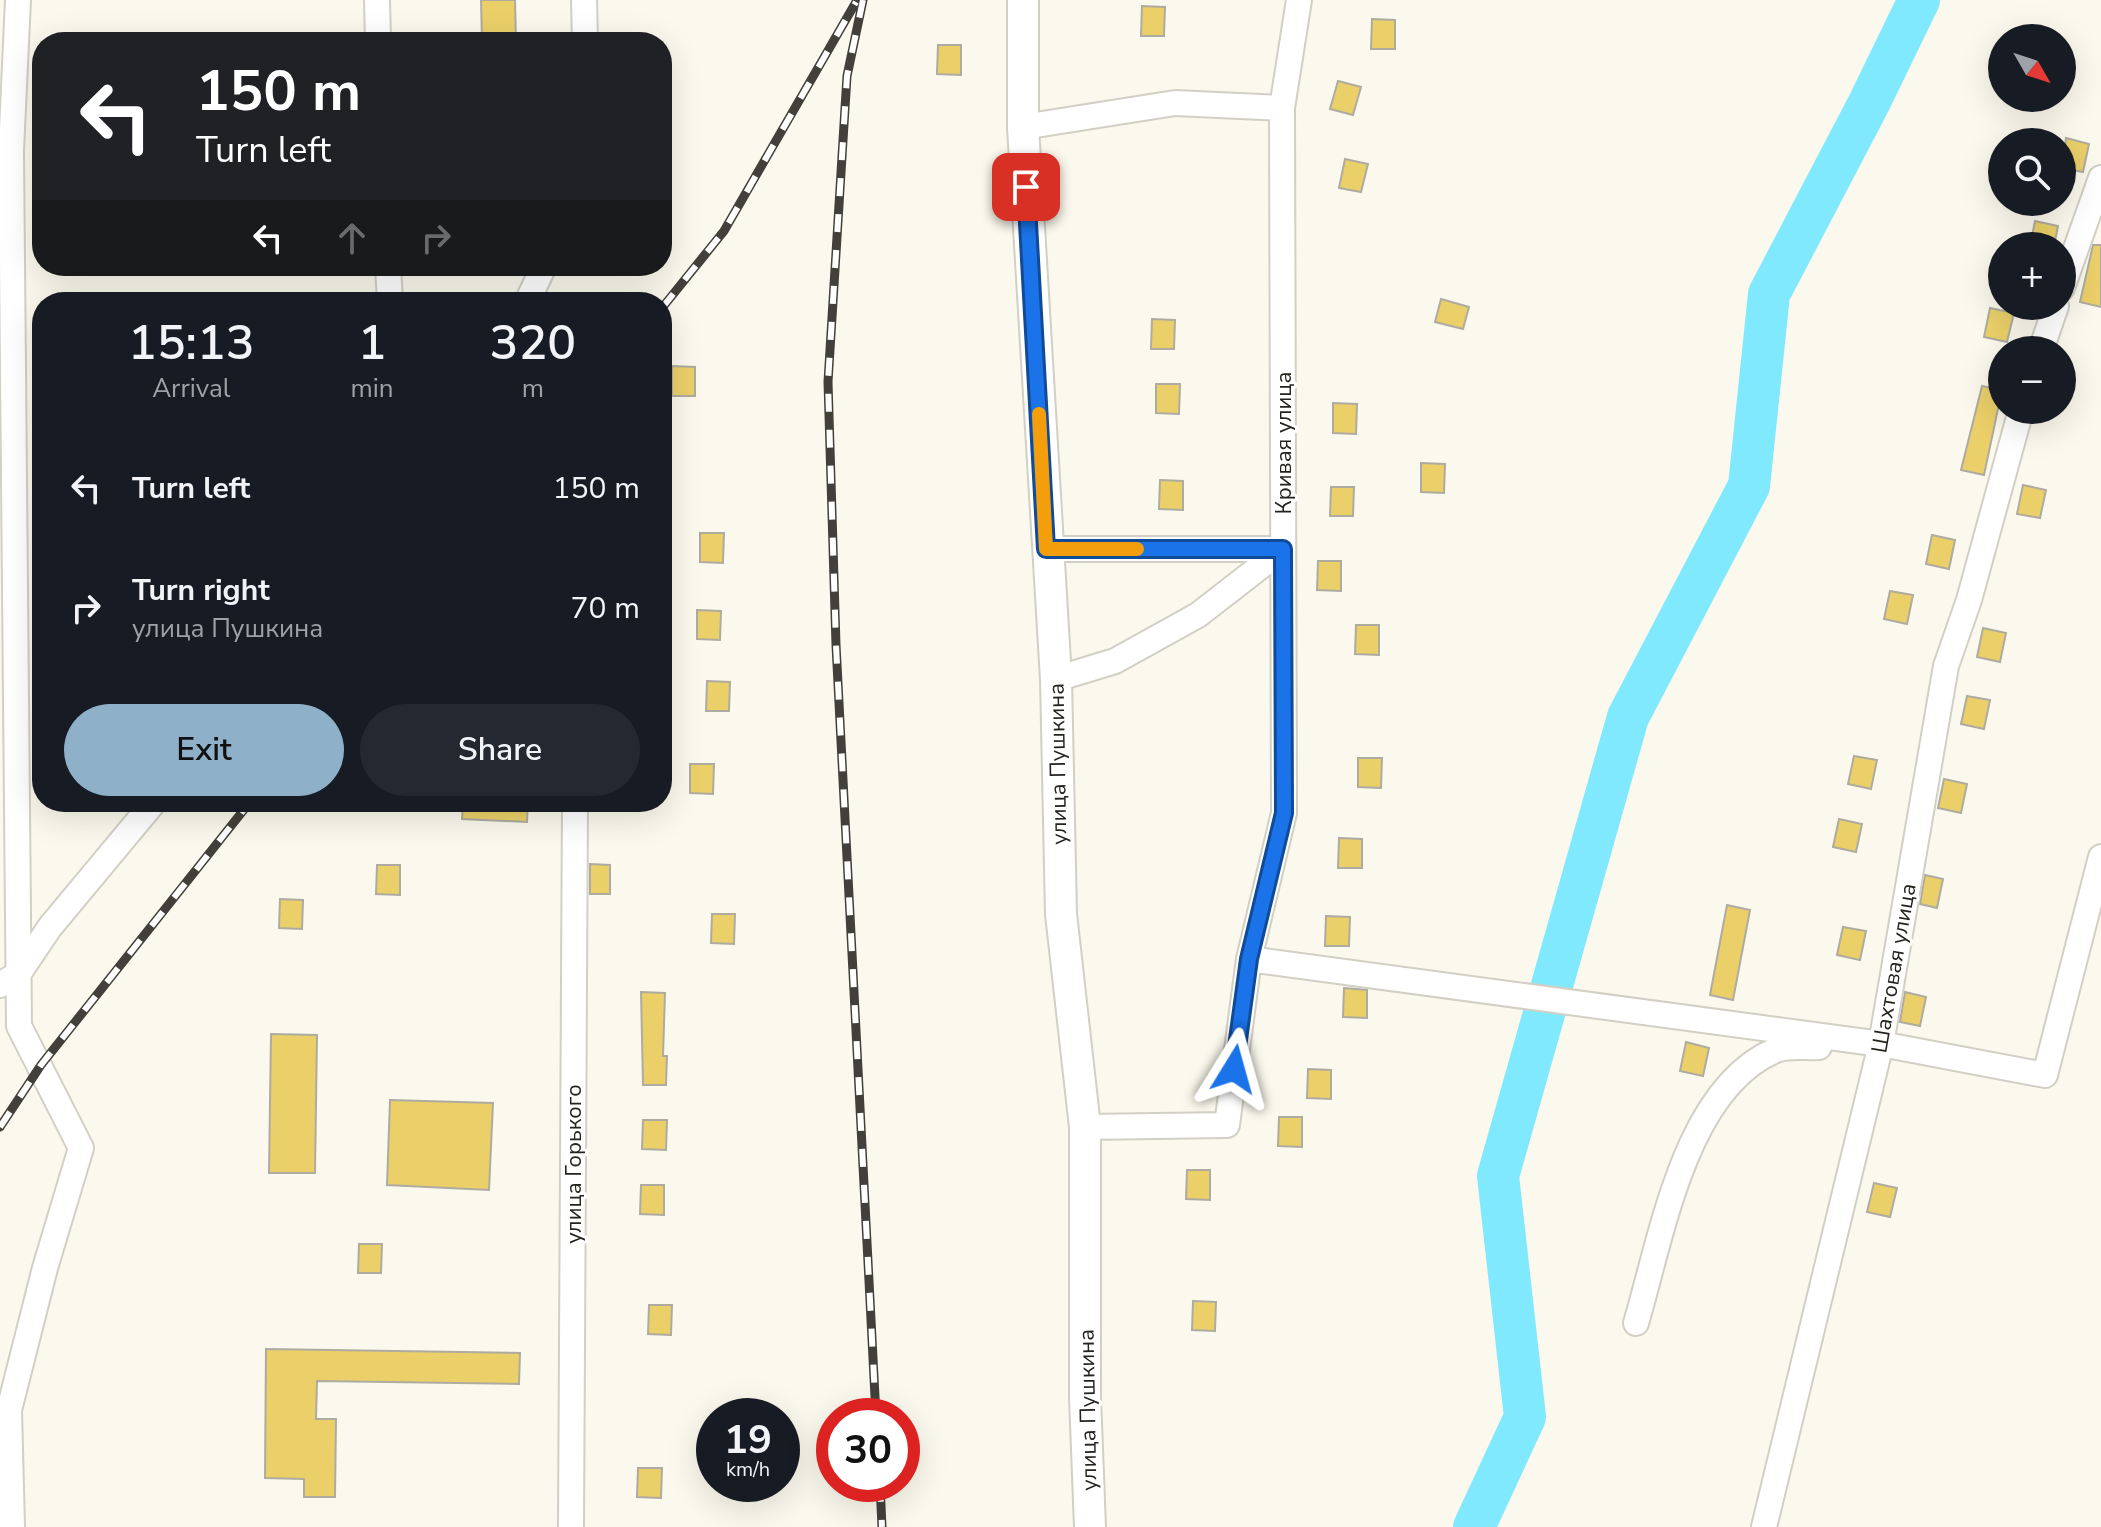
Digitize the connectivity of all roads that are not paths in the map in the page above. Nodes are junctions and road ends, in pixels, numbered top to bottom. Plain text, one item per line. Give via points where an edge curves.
1 (18, 0) edge
2 (377, 0) edge
3 (584, 0) edge
4 (1023, 0) edge
5 (1299, 0) edge
6 (378, 32) edge
7 (585, 32) edge
8 (1282, 108) junction
9 (1023, 127) junction
10 (6, 150) edge
11 (2101, 178) edge
12 (2076, 249) edge
13 (2017, 424) edge
14 (1046, 549) junction
15 (1283, 549) junction
16 (1056, 679) junction
17 (146, 812) edge
18 (575, 812) edge
19 (2101, 857) edge
20 (1249, 959) junction
21 (10, 979) edge
22 (1881, 1044) junction
23 (1085, 1127) junction
24 (1636, 1323) dead end
25 (12, 1527) edge
26 (571, 1527) edge
27 (1090, 1527) edge
28 (1764, 1527) edge

1 - 10 street
2 - 6 street
3 - 7 street
4 - 9 main road, улица Пушкина
5 - 8 street, Кривая улица
8 - 9 street via 1175,103
8 - 15 street, Кривая улица
9 - 14 main road, улица Пушкина
10 - 21 street
11 - 12 street
13 - 22 street, Шахтовая улица via 1946,666
14 - 15 street
14 - 16 main road, улица Пушкина
15 - 16 street via 1198,615 1115,661
15 - 20 street, Кривая улица via 1284,813
16 - 23 main road, улица Пушкина via 1061,914
17 - 21 street
18 - 26 street, улица Горького
19 - 22 street via 2045,1075
20 - 22 street
20 - 23 street, Кривая улица via 1227,1125
21 - 25 street via 19,1026 81,1148 9,1410
22 - 24 street via 1779,1048 1720,1090 1691,1140
22 - 28 street, Шахтовая улица
23 - 27 main road, улица Пушкина

